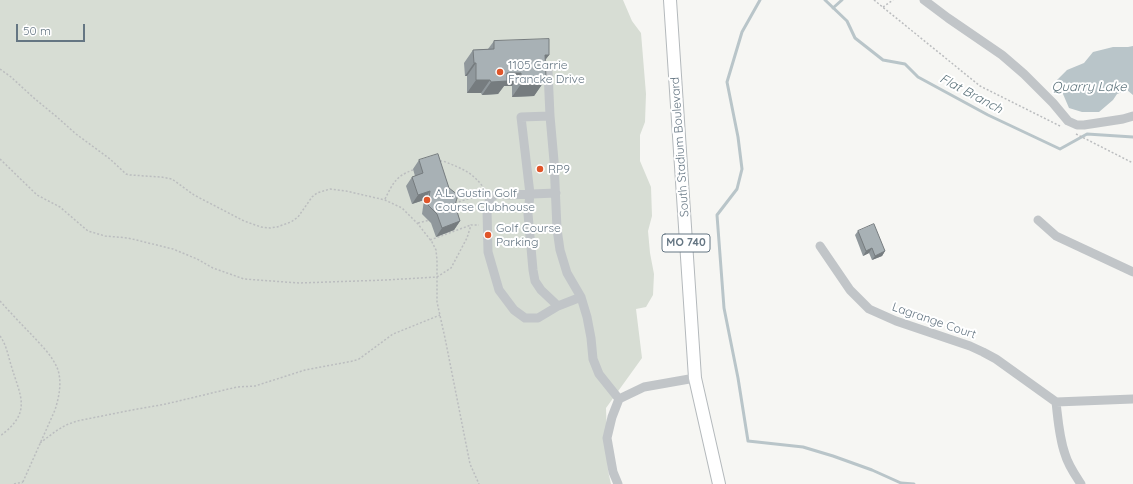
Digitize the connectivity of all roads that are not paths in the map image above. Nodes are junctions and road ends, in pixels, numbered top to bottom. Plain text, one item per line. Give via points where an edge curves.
1 (670, 0) edge
2 (924, 0) edge
3 (548, 71) dead end
4 (550, 116) junction
5 (1133, 116) edge
6 (556, 193) junction
7 (530, 194) junction
8 (1038, 220) dead end
9 (820, 246) dead end
10 (1133, 272) edge
11 (581, 298) junction
12 (558, 306) junction
13 (695, 378) junction
14 (619, 399) junction
15 (1133, 399) edge
16 (1056, 402) junction
17 (618, 484) edge
18 (719, 484) edge
19 (1082, 484) edge

1 - 13 main road, South Stadium Boulevard / MO 740
2 - 5 street via 1002,55 1024,74 1068,121 1084,125
3 - 4 street
4 - 6 street
4 - 7 street via 521,117
6 - 7 street
6 - 11 street via 560,250 566,273
7 - 12 street via 528,214 535,282
7 - 12 street via 497,194 490,198 487,210 488,252 499,290 514,310 525,318 538,318
8 - 10 street via 1056,236
9 - 16 street, Lagrange Court via 850,290 869,309 896,322 970,346 996,359
11 - 12 street
11 - 14 street via 587,317 593,359 599,374
13 - 14 street via 644,387
13 - 18 main road, South Stadium Boulevard / MO 740
14 - 17 street via 607,438 613,472
15 - 16 street
16 - 19 street via 1065,455

